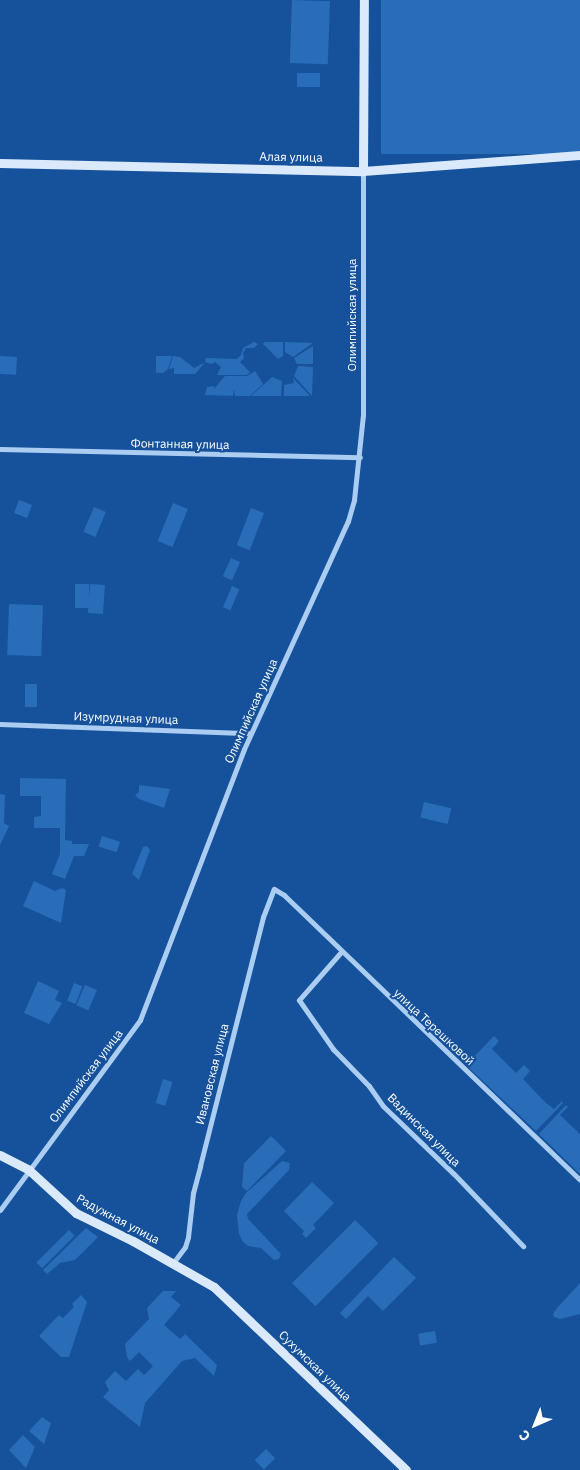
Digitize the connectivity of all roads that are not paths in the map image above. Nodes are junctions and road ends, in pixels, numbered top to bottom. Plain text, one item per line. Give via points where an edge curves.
1 (364, 0) edge
2 (580, 154) edge
3 (0, 163) edge
4 (363, 171) junction
5 (0, 449) edge
6 (360, 457) junction
7 (0, 724) edge
8 (250, 734) junction
9 (274, 889) joint
10 (341, 952) junction
11 (0, 1155) edge
12 (29, 1170) junction
13 (580, 1180) edge
14 (0, 1210) edge
15 (523, 1246) dead end
16 (173, 1263) junction
17 (204, 1281) joint
18 (406, 1470) edge

1 - 4 main road
2 - 4 main road, Алая улица
3 - 4 main road, Алая улица
4 - 6 street, Олимпийская улица
5 - 6 street, Фонтанная улица
6 - 8 street, Олимпийская улица via 348,520
7 - 8 street, Изумрудная улица
8 - 12 street, Олимпийская улица via 140,1020
9 - 10 street, улица Терешковой
9 - 16 street, Ивановская улица via 263,917 193,1193 188,1237
10 - 13 street, улица Терешковой
10 - 15 street, Вадинская улица via 299,1000 333,1049 369,1086 383,1106
11 - 12 main road, Радужная улица
12 - 14 street, Олимпийская улица
12 - 16 main road, Радужная улица via 76,1214
16 - 17 main road, Радужная улица
17 - 18 main road, Сухумская улица via 219,1291

